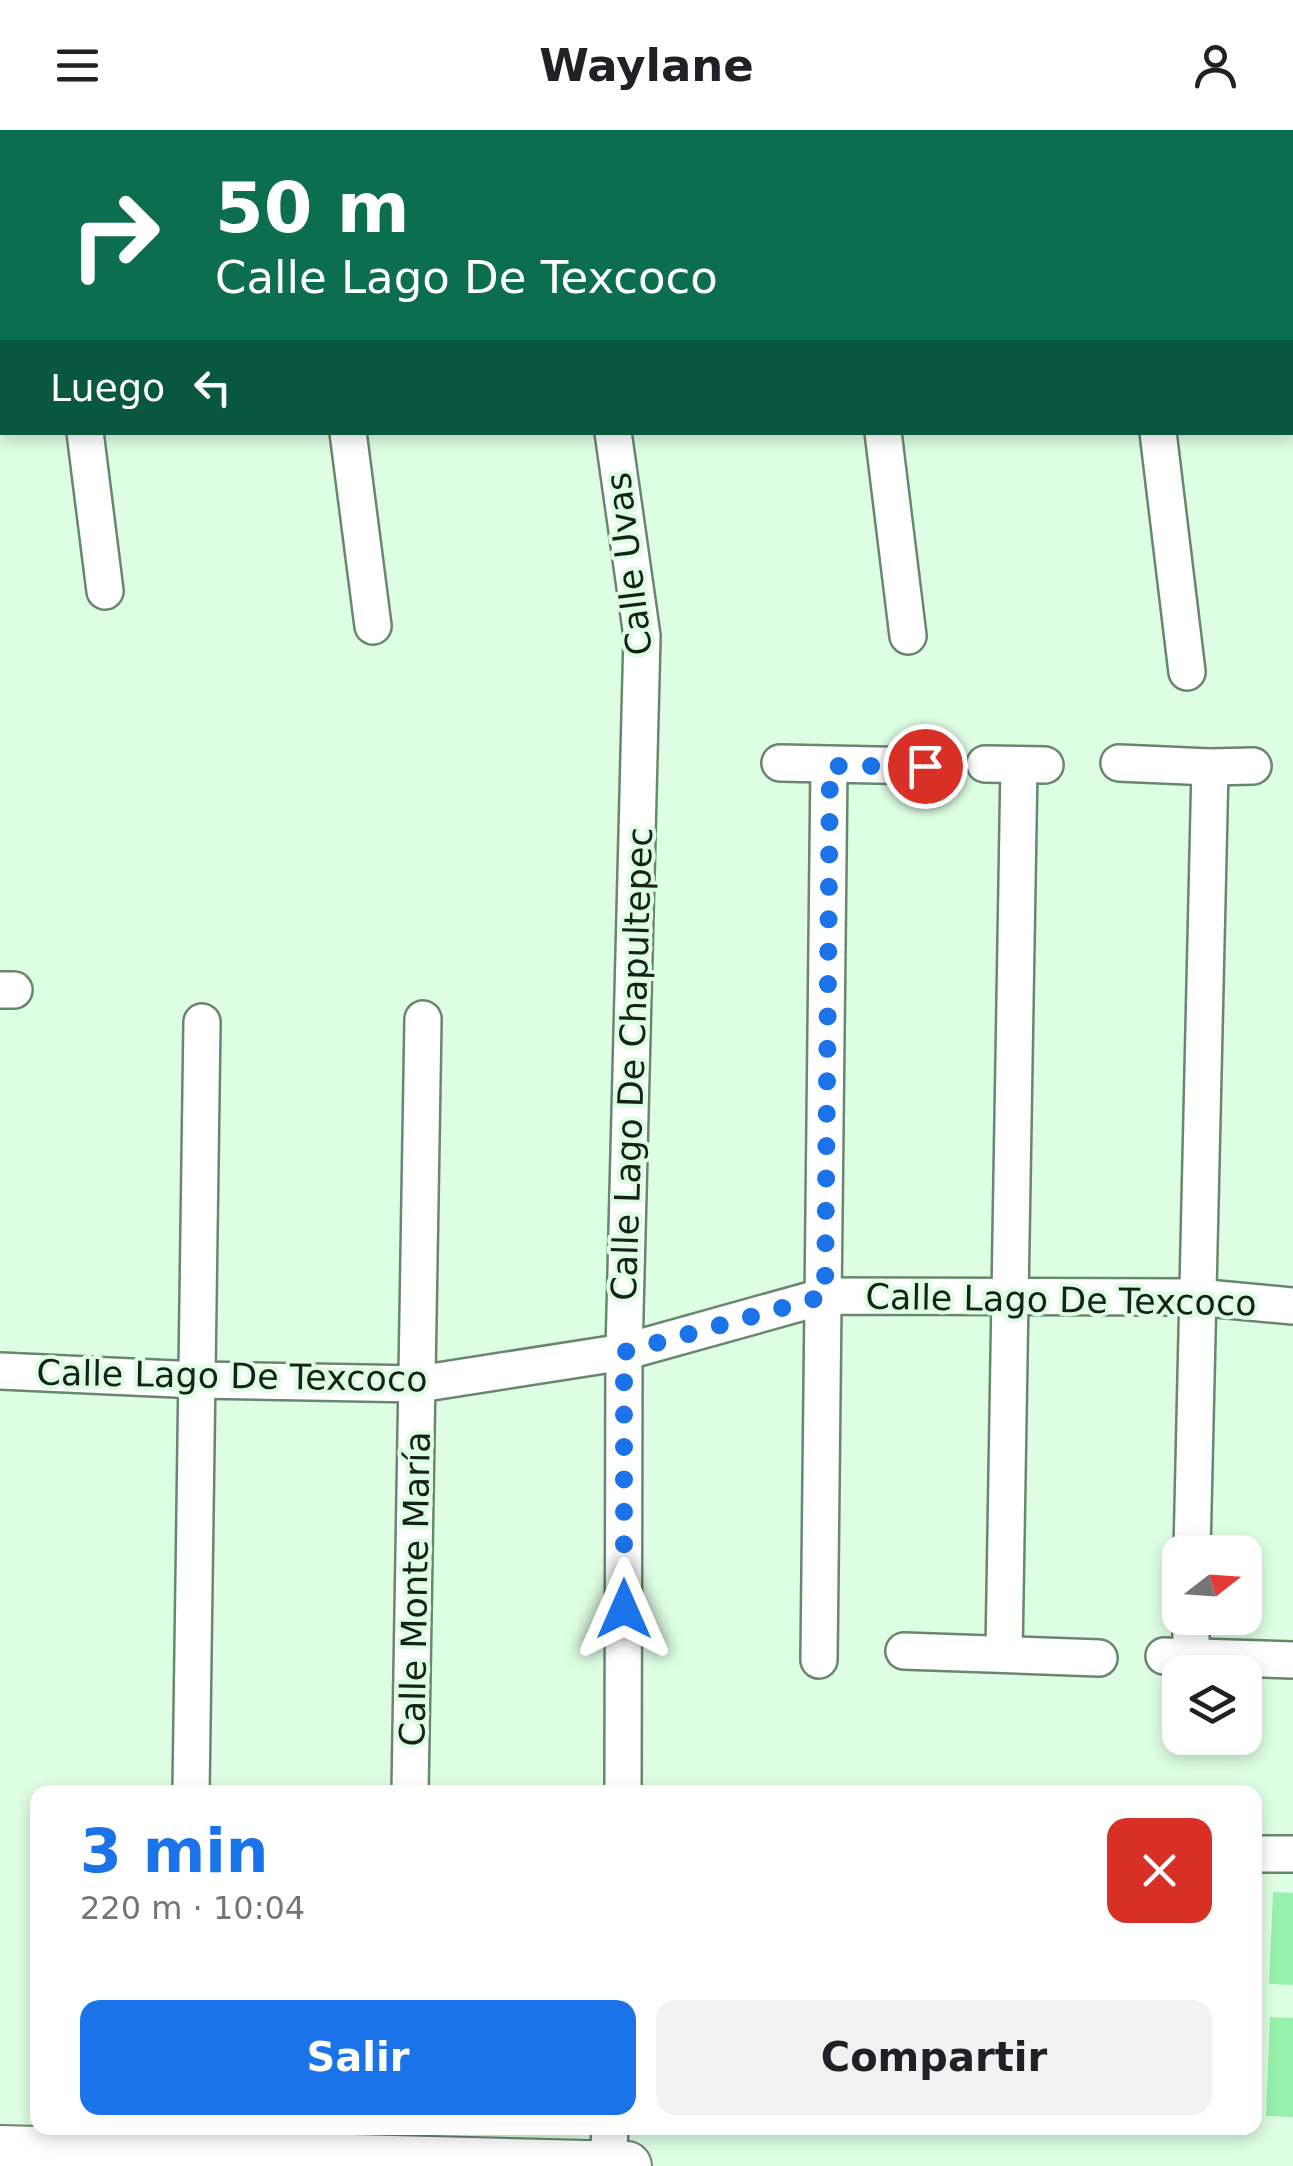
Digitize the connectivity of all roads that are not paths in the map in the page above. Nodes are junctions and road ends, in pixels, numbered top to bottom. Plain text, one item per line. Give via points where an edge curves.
1 (85, 435) edge
2 (348, 435) edge
3 (613, 435) edge
4 (883, 435) edge
5 (1158, 435) edge
6 (105, 591) dead end
7 (373, 626) dead end
8 (908, 636) dead end
9 (1186, 672) dead end
10 (642, 695) joint
11 (780, 763) dead end
12 (1119, 763) dead end
13 (1016, 765) dead end
14 (830, 766) junction
15 (925, 766) dead end
16 (1253, 766) dead end
17 (1210, 768) junction
18 (423, 1019) dead end
19 (202, 1022) dead end
20 (825, 1296) junction
21 (1010, 1296) junction
22 (1196, 1297) junction
23 (1293, 1306) edge
24 (624, 1352) junction
25 (0, 1371) edge
26 (198, 1380) junction
27 (418, 1384) junction
28 (1192, 1535) edge
29 (1185, 1635) edge
30 (904, 1651) dead end
31 (1004, 1654) junction
32 (1099, 1658) dead end
33 (819, 1660) dead end
34 (1293, 1660) edge
35 (192, 1785) edge
36 (410, 1785) edge
37 (623, 1785) edge
38 (1262, 1854) edge
39 (1293, 1854) edge
40 (610, 2135) edge
41 (0, 2150) edge
42 (608, 2166) edge
43 (627, 2166) edge

1 - 6 street
2 - 7 street
3 - 10 street, Calle Uvas via 642,636
4 - 8 street
5 - 9 street
10 - 24 street, Calle Lago De Chapultepec
11 - 14 street
12 - 17 street
13 - 21 street
14 - 15 street
14 - 20 street
16 - 17 street
17 - 22 street
18 - 27 street, Calle Monte María
19 - 26 street
20 - 21 street, Calle Lago De Texcoco
20 - 24 street, Calle Lago De Texcoco
20 - 33 street
21 - 22 street, Calle Lago De Texcoco
21 - 31 street
22 - 23 street, Calle Lago De Texcoco
22 - 28 street
24 - 27 street, Calle Lago De Texcoco
24 - 37 street, Calle Lago De Chapultepec
25 - 26 street, Calle Lago De Texcoco
26 - 27 street, Calle Lago De Texcoco
26 - 35 street
27 - 36 street, Calle Monte María
29 - 34 street via 1178,1656
30 - 31 street
31 - 32 street
38 - 39 street
40 - 42 street
41 - 42 street
42 - 43 street

